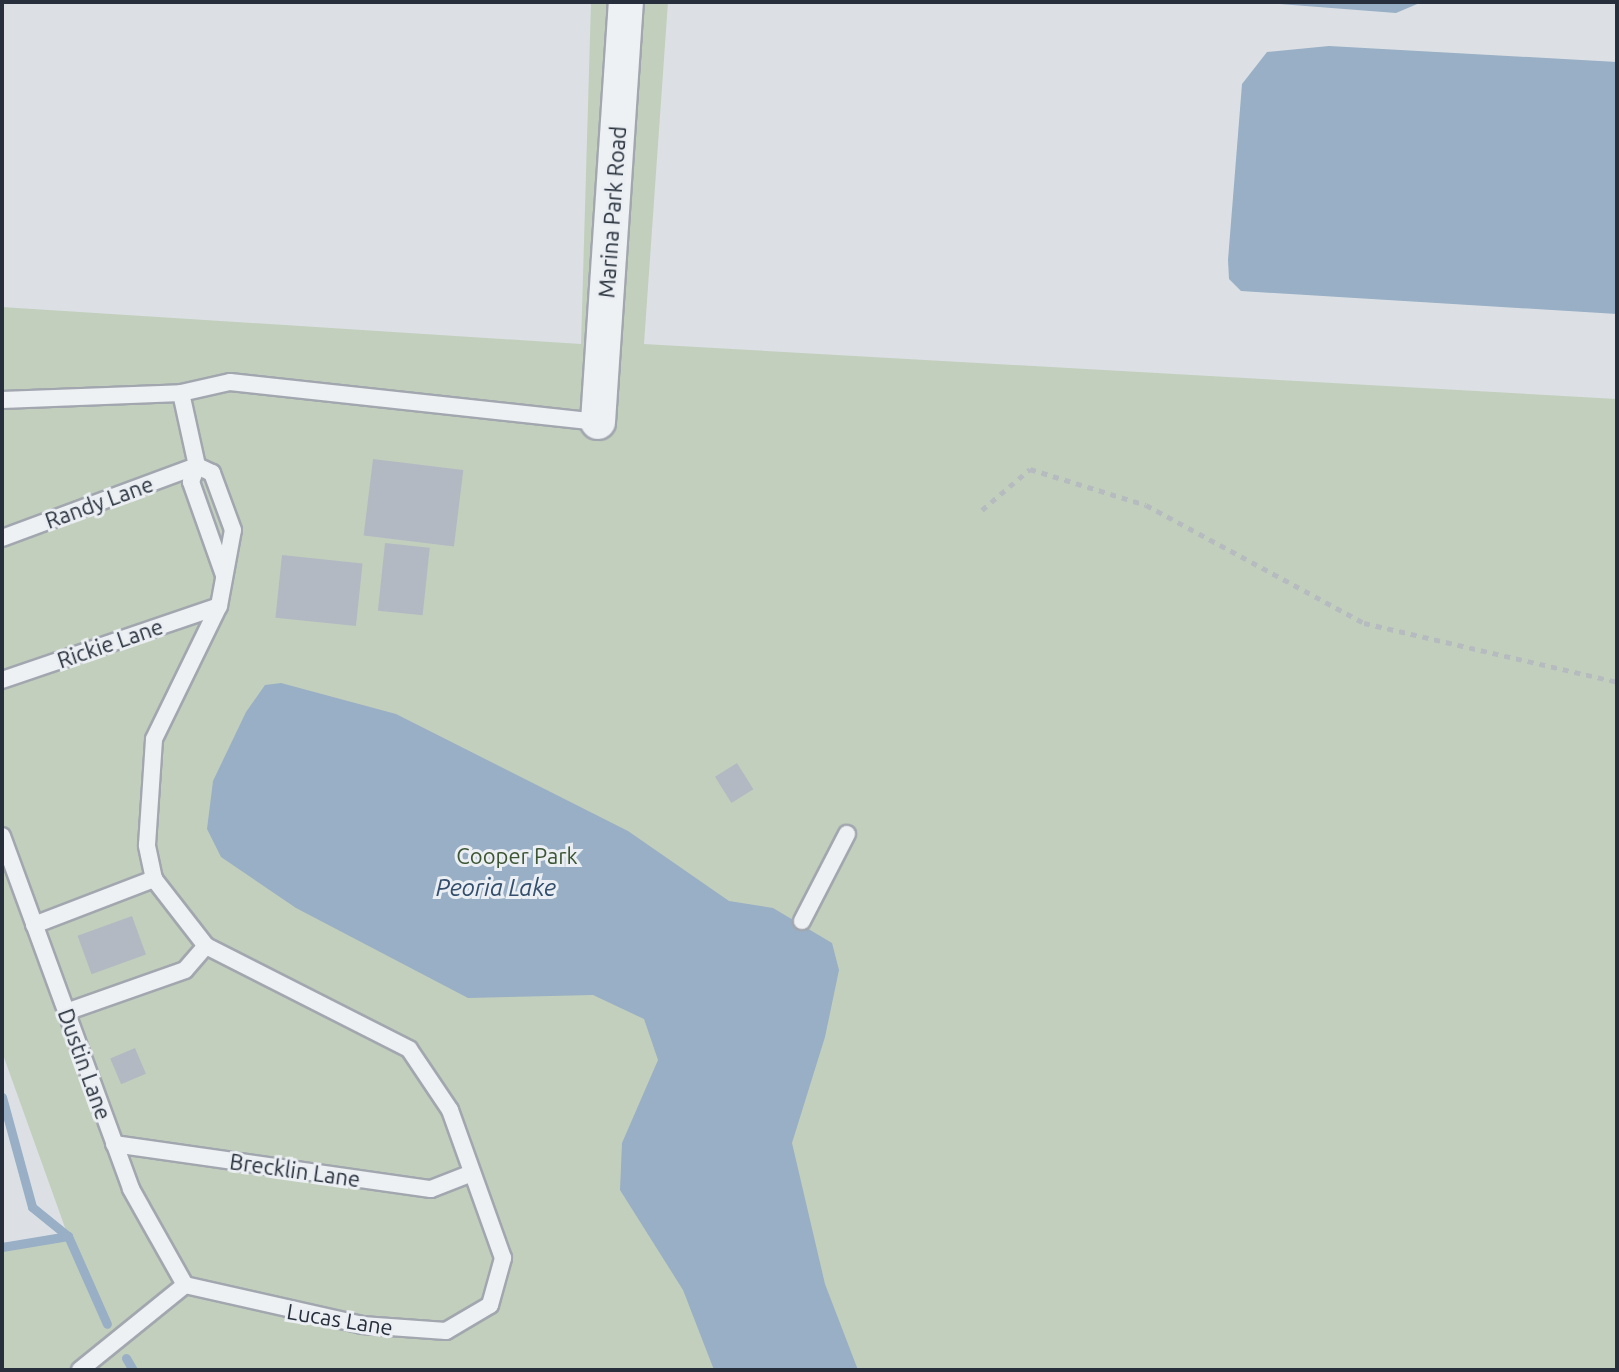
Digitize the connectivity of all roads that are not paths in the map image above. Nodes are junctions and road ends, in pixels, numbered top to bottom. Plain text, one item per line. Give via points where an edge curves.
1 (626, 2) edge
2 (181, 393) junction
3 (2, 400) edge
4 (598, 422) joint
5 (197, 466) junction
6 (2, 538) edge
7 (224, 577) junction
8 (219, 606) junction
9 (2, 680) edge
10 (847, 834) dead end
11 (2, 836) edge
12 (154, 879) junction
13 (802, 921) dead end
14 (34, 925) junction
15 (206, 946) junction
16 (66, 1012) junction
17 (114, 1144) junction
18 (472, 1173) junction
19 (185, 1285) junction
20 (80, 1370) edge

1 - 4 street, Marina Park Road
2 - 3 lane
2 - 4 lane via 230,382
2 - 5 lane
5 - 6 lane, Randy Lane
5 - 7 lane via 191,482
5 - 7 lane via 212,473 233,530
7 - 8 lane
8 - 9 lane, Rickie Lane
8 - 12 lane via 154,739 147,845
10 - 13 lane
11 - 14 lane, Dustin Lane
12 - 14 lane
12 - 15 lane
14 - 16 lane, Dustin Lane
15 - 16 lane via 185,970
15 - 18 lane via 409,1049 450,1110
16 - 17 lane, Dustin Lane
17 - 18 lane, Brecklin Lane via 431,1189
17 - 19 lane, Dustin Lane
18 - 19 lane, Lucas Lane via 503,1258 490,1305 446,1331 362,1325
19 - 20 lane

